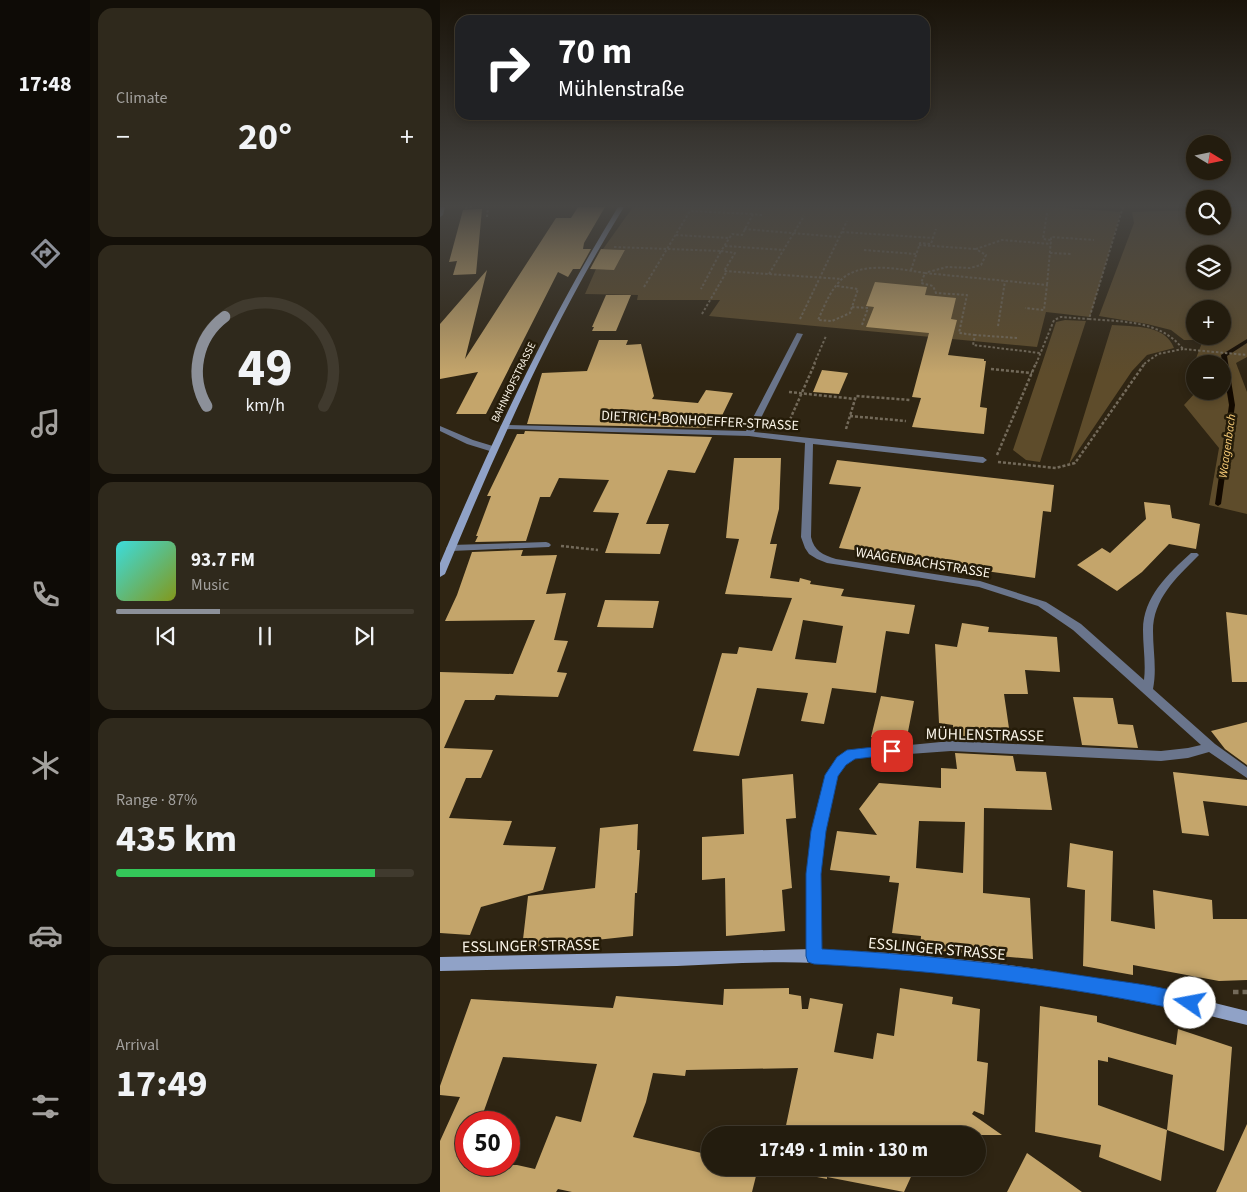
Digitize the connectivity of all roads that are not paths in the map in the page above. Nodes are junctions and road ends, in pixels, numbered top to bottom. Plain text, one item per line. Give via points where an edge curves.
1 (587, 263) edge
2 (798, 334) dead end
3 (504, 427) junction
4 (440, 428) edge
5 (749, 434) junction
6 (809, 440) junction
7 (493, 449) junction
8 (983, 460) dead end
9 (546, 545) road end
10 (451, 548) junction
11 (1194, 555) dead end
12 (440, 574) edge
13 (1147, 691) junction
14 (1210, 747) junction
15 (1247, 773) edge
16 (814, 956) junction
17 (440, 964) edge
18 (1247, 1018) edge

1 - 3 street, BAHNHOFSTRASSE
2 - 5 street
3 - 5 street, DIETRICH-BONHOEFFER-STRASSE
3 - 7 street, BAHNHOFSTRASSE
4 - 7 street
5 - 6 street, DIETRICH-BONHOEFFER-STRASSE
6 - 8 street, DIETRICH-BONHOEFFER-STRASSE
6 - 13 street, WAAGENBACHSTRASSE via 806,537 812,553 836,562 980,584 1042,604 1077,627
7 - 10 street, BAHNHOFSTRASSE
9 - 10 street
10 - 12 street, BAHNHOFSTRASSE
11 - 13 street via 1164,586 1149,613 1152,672
13 - 14 street, WAAGENBACHSTRASSE
14 - 15 street, WAAGENBACHSTRASSE
14 - 16 street, MÜHLENSTRASSE via 1161,756 951,746 852,754 841,761 832,775 818,831 813,874
16 - 17 street, ESSLINGER STRASSE
16 - 18 street, ESSLINGER STRASSE via 1015,973 1134,992

